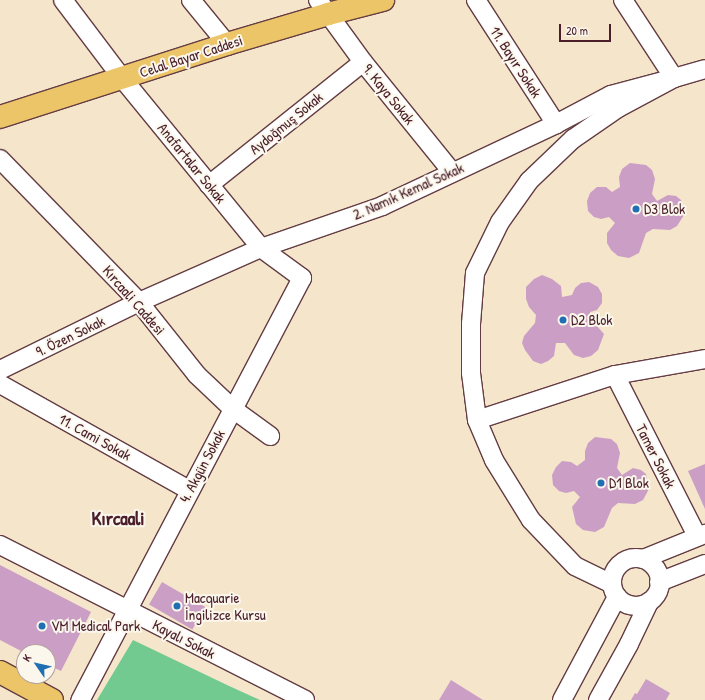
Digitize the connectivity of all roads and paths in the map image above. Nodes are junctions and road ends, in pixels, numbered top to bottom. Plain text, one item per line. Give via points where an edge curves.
1 (63, 0) edge
2 (191, 0) edge
3 (383, 0) edge
4 (476, 0) edge
5 (623, 0) edge
6 (323, 7) edge
7 (227, 44) junction
8 (363, 62) junction
9 (705, 69) edge
10 (122, 78) junction
11 (674, 78) junction
12 (0, 117) edge
13 (556, 124) junction
14 (0, 159) edge
15 (452, 172) junction
16 (209, 185) junction
17 (261, 248) junction
18 (139, 302) junction
19 (705, 359) edge
20 (0, 370) edge
21 (615, 375) junction
22 (0, 384) edge
23 (233, 409) junction
24 (478, 420) junction
25 (270, 436) dead end
26 (189, 490) junction
27 (701, 535) edge
28 (0, 545) edge
29 (643, 559) junction
30 (705, 564) edge
31 (659, 582) junction
32 (614, 590) junction
33 (649, 602) junction
34 (127, 610) junction
35 (0, 672) edge
36 (52, 700) edge
37 (80, 700) edge
38 (305, 700) edge
39 (562, 700) edge
40 (598, 700) edge

1 - 10 street, Anafartalar Sokak
2 - 7 street
3 - 6 main road, Celal Bayar Caddesi
4 - 13 street, 11. Bayır Sokak
5 - 11 street
6 - 7 main road, Celal Bayar Caddesi
6 - 8 street, 9. Kaya Sokak
7 - 10 main road, Celal Bayar Caddesi
8 - 15 street, 9. Kaya Sokak
8 - 16 street, Aydoğmuş Sokak
9 - 11 street
10 - 12 main road, Celal Bayar Caddesi
10 - 16 street, Anafartalar Sokak
11 - 13 street, 2. Namık Kemal Sokak via 611,95
11 - 24 street via 618,108 573,139 529,181 500,222 475,273 471,373
13 - 15 street, 2. Namık Kemal Sokak
14 - 18 street, Kırcaali Caddesi
15 - 17 street, 2. Namık Kemal Sokak via 382,206
16 - 17 street, Anafartalar Sokak
17 - 18 street, 2. Namık Kemal Sokak
17 - 23 street, 4. Akgün Sokak via 302,278
18 - 20 street, 9. Özen Sokak
18 - 23 street, Kırcaali Caddesi via 197,375
19 - 21 street
21 - 24 street
21 - 27 street, Tamer Sokak
22 - 26 street, 11. Cami Sokak
23 - 25 street, Kırcaali Caddesi
23 - 26 street, 4. Akgün Sokak
24 - 32 street via 494,460 531,520 574,566
26 - 34 street, 4. Akgün Sokak
27 - 29 street
28 - 34 street, Kayalı Sokak
29 - 31 street via 655,568
29 - 32 street via 621,563 616,569
30 - 31 street
31 - 33 street
32 - 33 street via 622,602 635,606
32 - 39 street
33 - 40 street
34 - 37 street, 4. Akgün Sokak
34 - 38 street, Kayalı Sokak
35 - 36 main road

